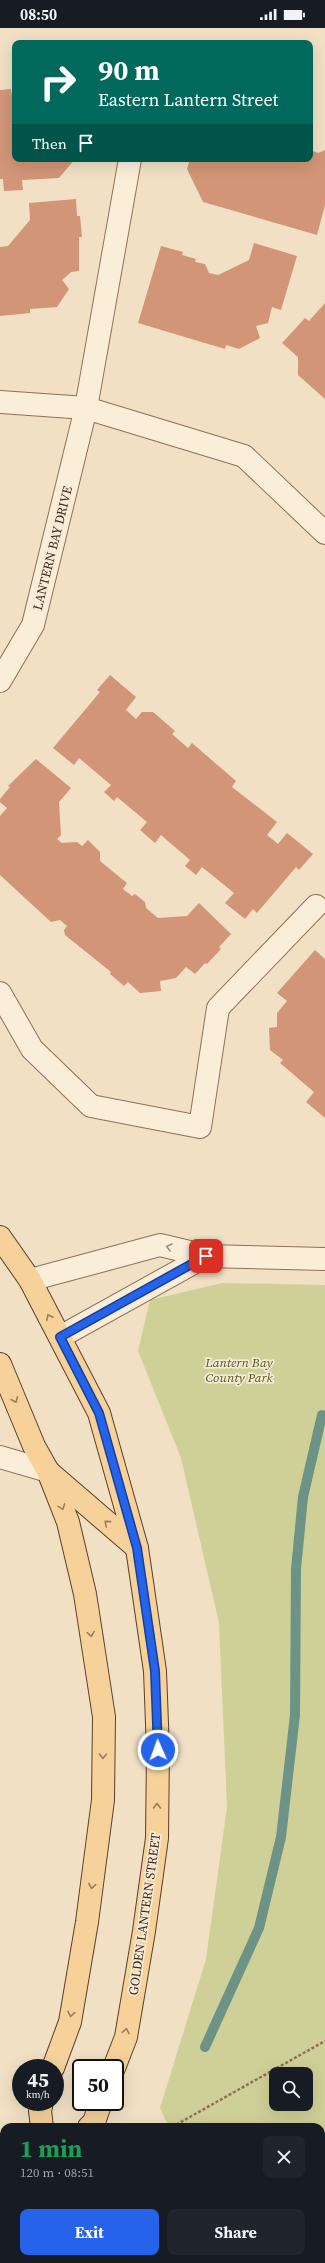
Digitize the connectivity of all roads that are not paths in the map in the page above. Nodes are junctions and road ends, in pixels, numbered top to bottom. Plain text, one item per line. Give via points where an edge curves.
1 (129, 162) edge
2 (0, 402) edge
3 (86, 408) junction
4 (325, 533) edge
5 (0, 680) edge
6 (316, 906) dead end
7 (0, 993) edge
8 (0, 1237) edge
9 (206, 1256) junction
10 (325, 1259) edge
11 (30, 1280) junction
12 (60, 1337) junction
13 (0, 1364) edge
14 (0, 1457) edge
15 (48, 1471) junction
16 (137, 1548) junction
17 (56, 2059) edge
18 (117, 2059) edge
19 (40, 2111) edge
20 (98, 2111) edge
21 (42, 2123) edge
22 (93, 2123) edge

1 - 3 street, LANTERN BAY DRIVE
2 - 3 street
3 - 4 street via 244,456
3 - 5 street, LANTERN BAY DRIVE via 33,625
6 - 7 street via 218,1008 200,1127 91,1106 32,1049
8 - 11 main road, GOLDEN LANTERN STREET
9 - 10 street
9 -> 11 street via 160,1245
9 - 12 street
12 -> 11 main road, GOLDEN LANTERN STREET
12 - 16 main road, GOLDEN LANTERN STREET via 99,1413
13 -> 15 main road via 34,1446
14 - 15 street
16 -> 15 main road
15 -> 17 main road via 68,1522 85,1594 104,1717 103,1800 89,1908 70,2022
18 -> 16 main road, GOLDEN LANTERN STREET via 126,2037 157,1838 158,1750 155,1671
19 - 21 main road
20 - 22 main road

